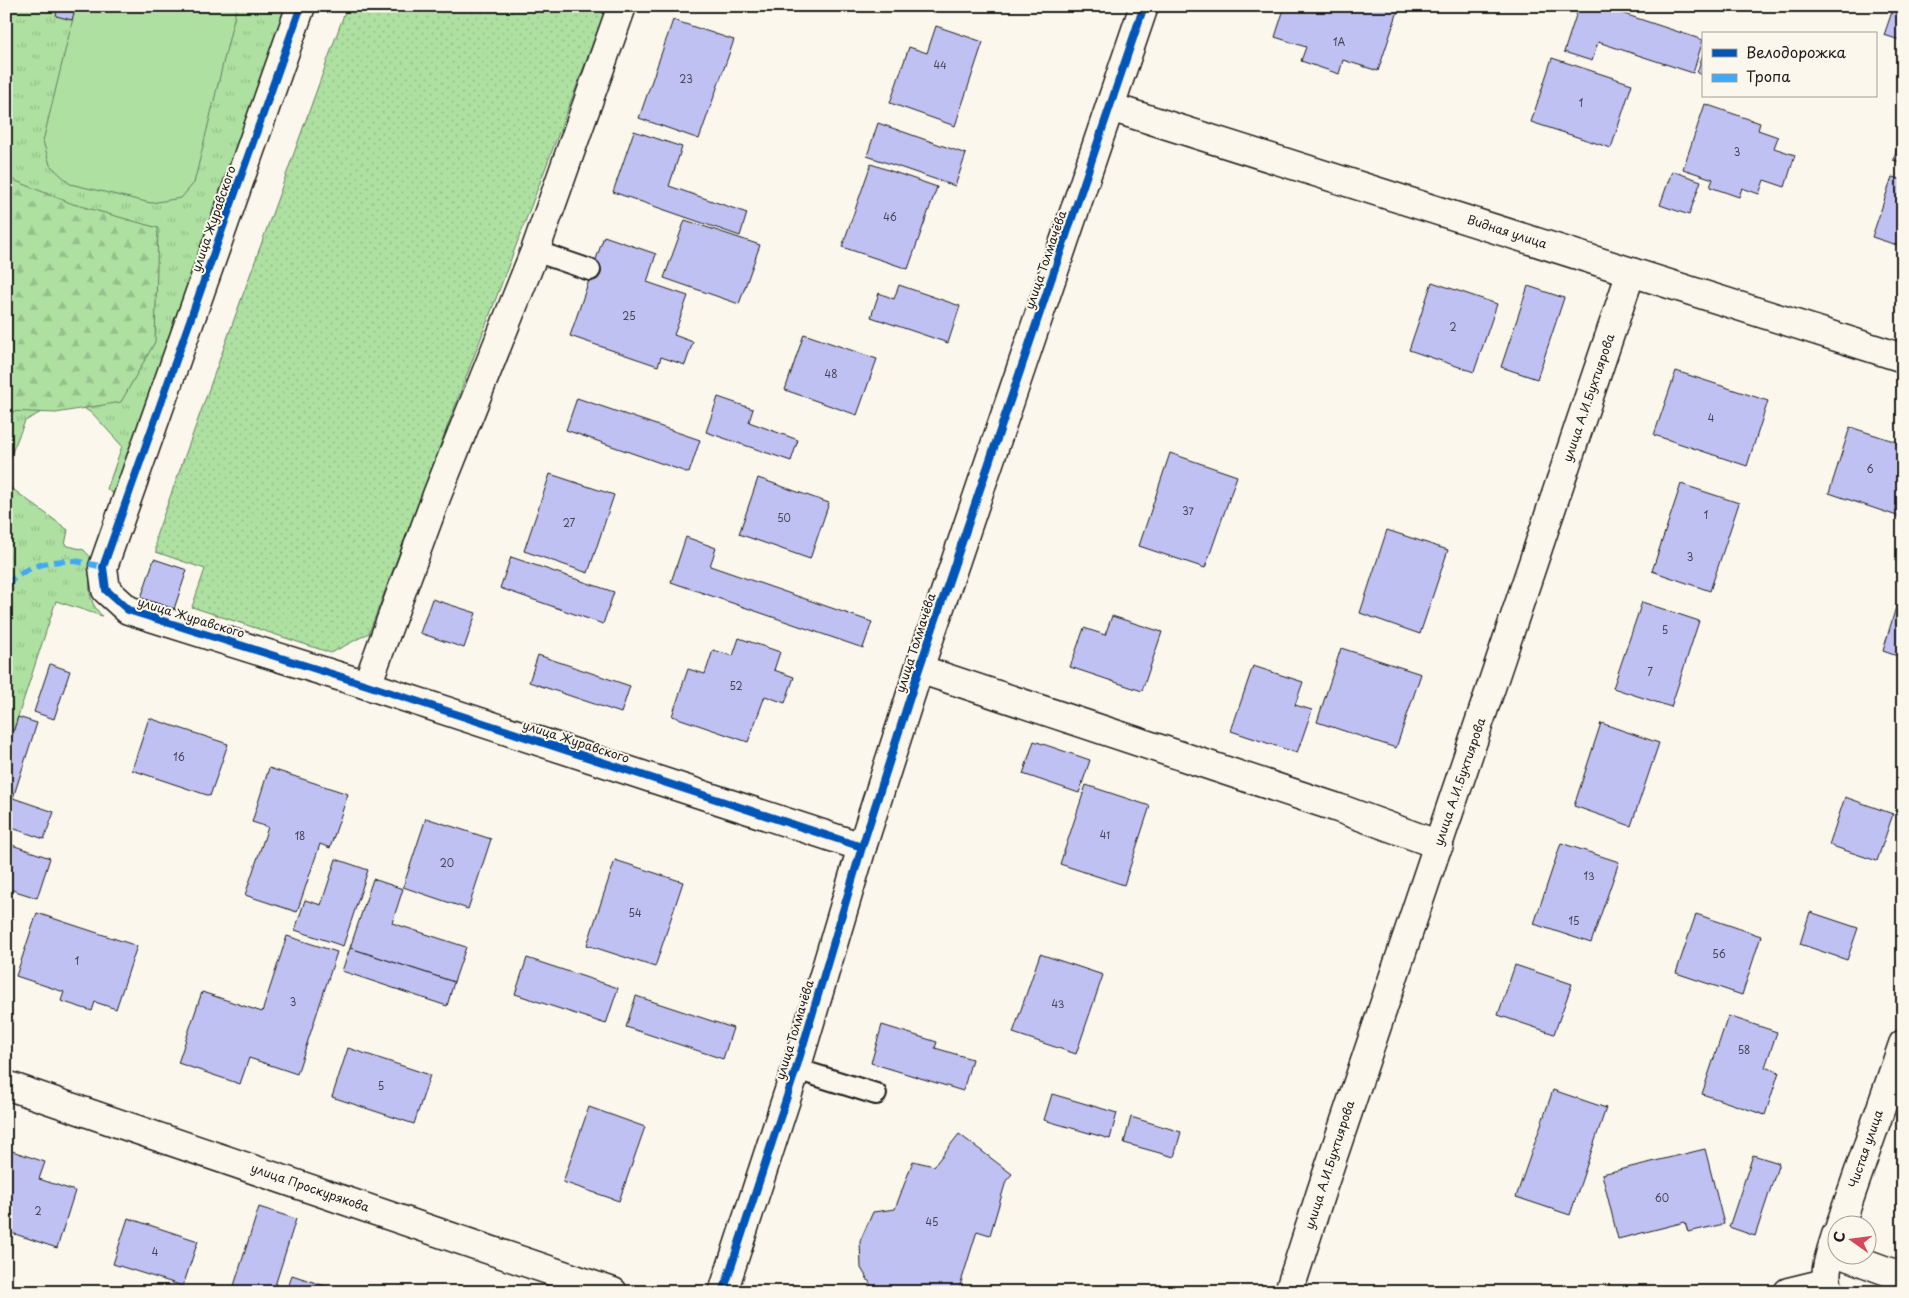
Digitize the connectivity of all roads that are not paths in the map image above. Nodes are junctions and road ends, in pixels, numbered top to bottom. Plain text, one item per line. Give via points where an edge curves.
1 (300, 6) edge
2 (622, 6) edge
3 (1144, 6) edge
4 (1110, 107) junction
5 (535, 251) junction
6 (590, 270) dead end
7 (1631, 272) junction
8 (1903, 358) edge
9 (919, 669) junction
10 (367, 685) junction
11 (1439, 845) junction
12 (862, 847) junction
13 (1903, 1044) edge
14 (796, 1069) junction
15 (6, 1085) edge
16 (876, 1094) dead end
17 (1847, 1216) edge
18 (1876, 1263) edge
19 (1833, 1266) edge
20 (1903, 1277) edge
21 (1828, 1287) edge
22 (613, 1292) edge
23 (723, 1292) edge
24 (1289, 1292) edge
25 (1788, 1292) edge

1 - 10 street, улица Журавского via 103,567 106,590 128,610
2 - 5 street
3 - 4 street, улица Толмачёва
4 - 7 street, Видная улица
4 - 9 street, улица Толмачёва
5 - 6 lane
5 - 10 street via 437,495
7 - 8 street, Видная улица
7 - 11 street, улица А.И.Бухтиярова
9 - 11 street via 1338,808
9 - 12 street, улица Толмачёва
10 - 12 street, улица Журавского
11 - 24 street, улица А.И.Бухтиярова
12 - 14 street, улица Толмачёва
13 - 17 street, Чистая улица
14 - 16 lane
14 - 23 street, улица Толмачёва
15 - 22 street, улица Проскурякова
18 - 20 street
19 - 21 street, Чистая улица
21 - 25 street

